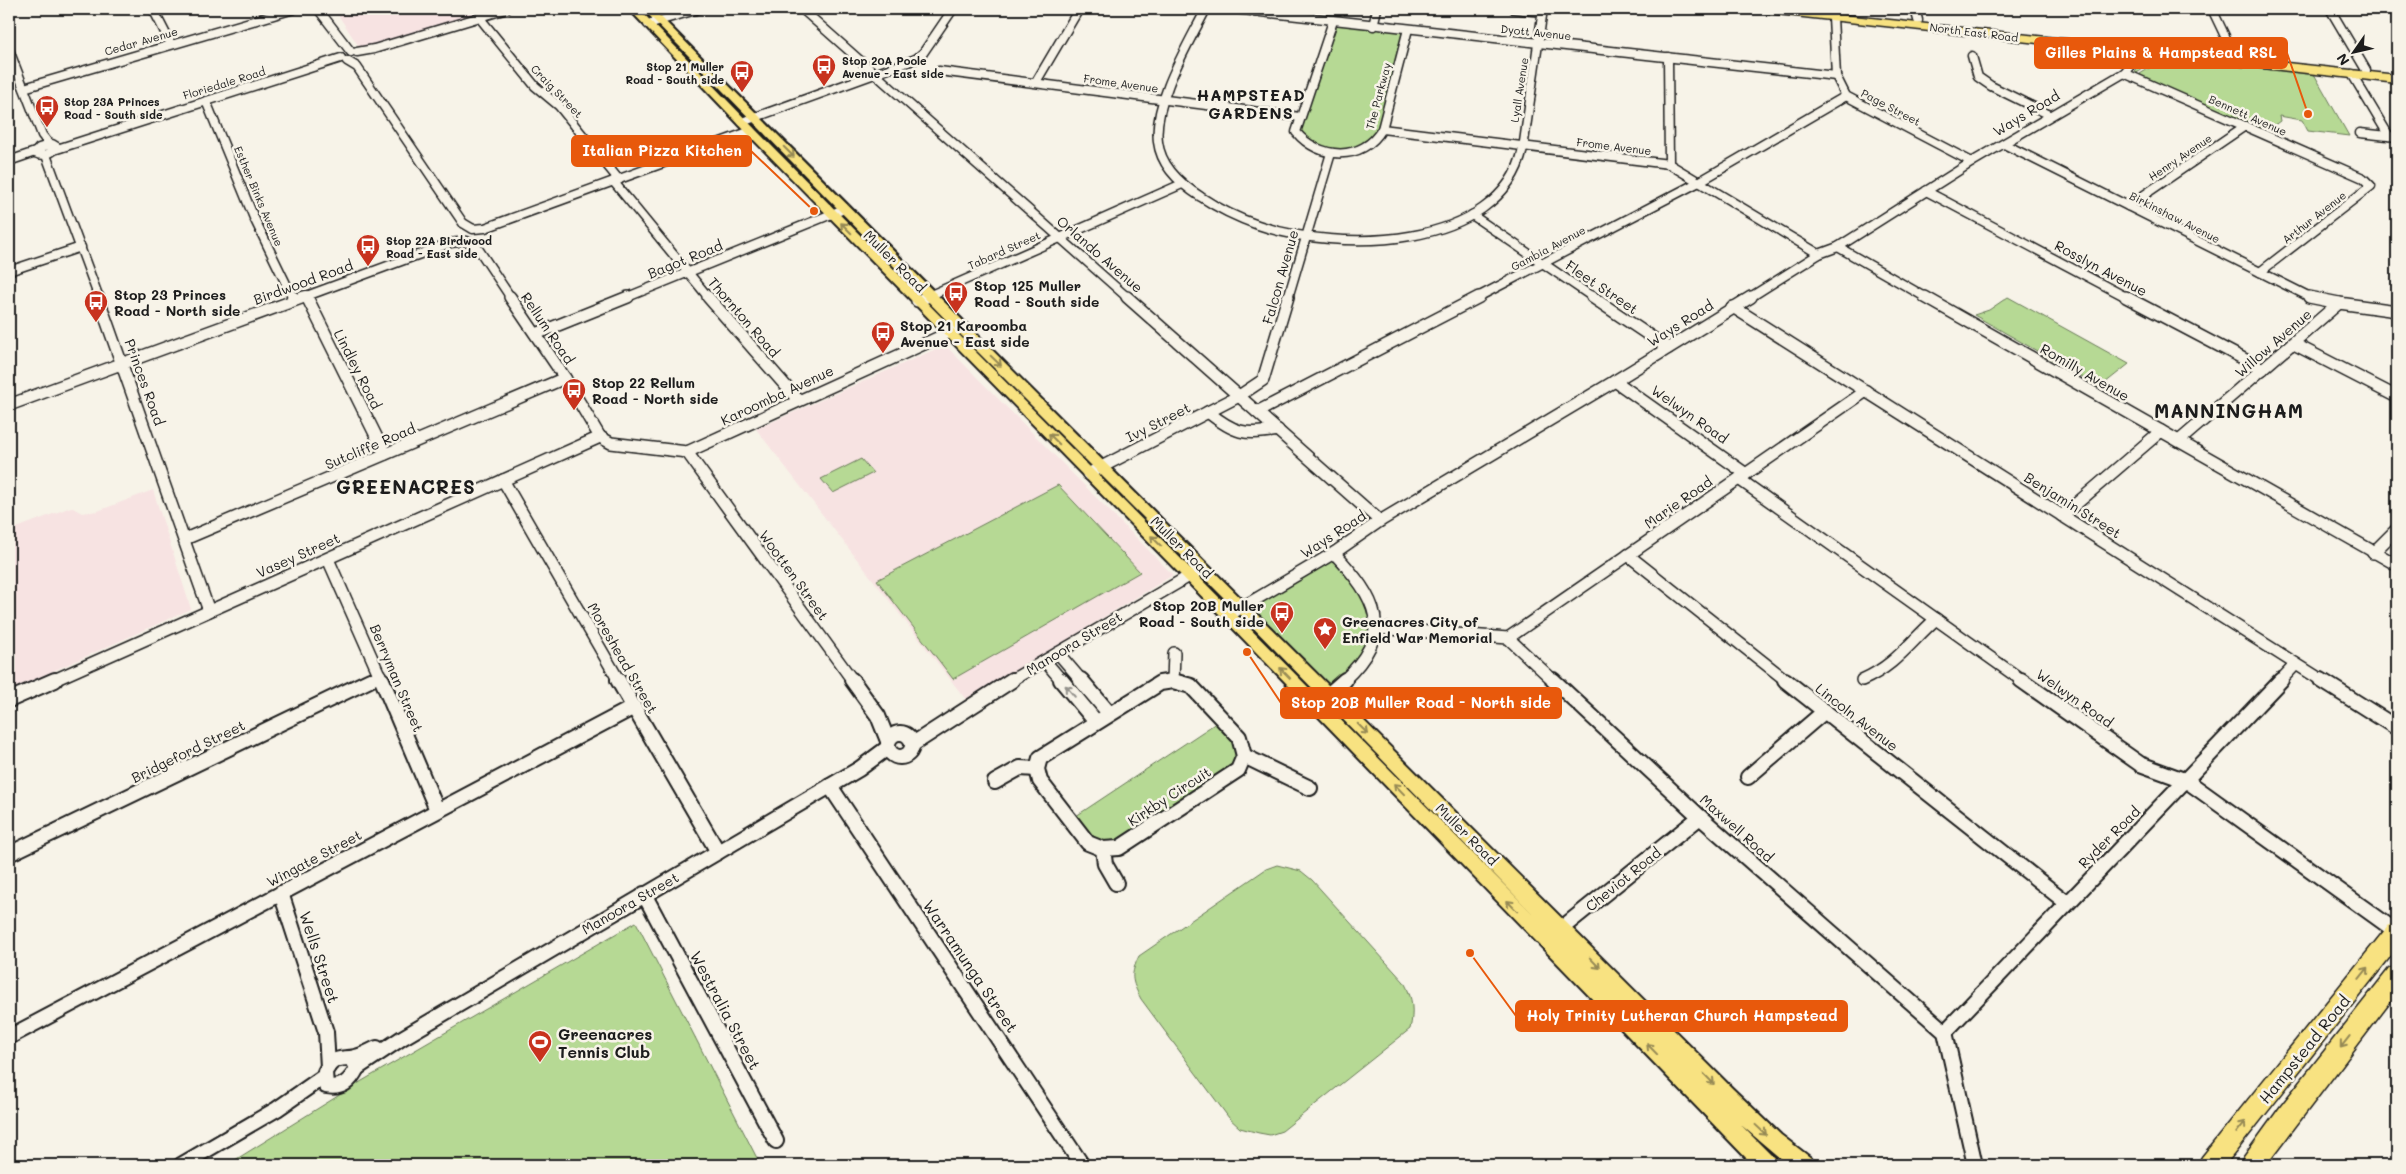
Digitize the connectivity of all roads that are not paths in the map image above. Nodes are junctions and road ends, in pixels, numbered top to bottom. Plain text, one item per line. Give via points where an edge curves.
1 (153, 9) edge
2 (294, 9) edge
3 (318, 9) edge
4 (507, 9) edge
5 (634, 9) edge
6 (648, 9) edge
7 (698, 9) edge
8 (802, 9) edge
9 (953, 9) edge
10 (1079, 9) edge
11 (1206, 9) edge
12 (1234, 9) edge
13 (1377, 9) edge
14 (1514, 9) edge
15 (1759, 9) edge
16 (1811, 9) edge
17 (2212, 9) edge
18 (2330, 9) edge
19 (1542, 10) edge
20 (1832, 14) junction
21 (479, 17) junction
22 (1917, 18) edge
23 (660, 21) junction
24 (1333, 21) junction
25 (648, 24) junction
26 (1373, 26) junction
27 (1408, 29) junction
28 (171, 44) junction
29 (1538, 44) junction
30 (2124, 46) junction
31 (9, 50) edge
32 (1972, 56) dead end
33 (1668, 57) junction
34 (350, 58) junction
35 (2236, 58) junction
36 (939, 71) dead end
37 (2124, 73) junction
38 (2368, 73) junction
39 (2397, 73) edge
40 (876, 74) junction
41 (2352, 74) junction
42 (1836, 76) junction
43 (2397, 80) edge
44 (1036, 82) junction
45 (24, 88) junction
46 (1846, 96) junction
47 (1164, 100) junction
48 (206, 101) junction
49 (2050, 115) junction
50 (1300, 116) junction
51 (754, 118) junction
52 (742, 122) junction
53 (2245, 126) junction
54 (1382, 129) junction
55 (751, 131) junction
56 (2360, 133) dead end
57 (2393, 137) edge
58 (2004, 144) junction
59 (1522, 145) junction
60 (46, 150) junction
61 (1332, 153) junction
62 (12, 160) edge
63 (1972, 162) junction
64 (1669, 164) junction
65 (2363, 178) joint
66 (616, 180) junction
67 (1697, 183) junction
68 (1182, 184) junction
69 (1926, 190) junction
70 (2128, 206) junction
71 (844, 209) junction
72 (832, 214) junction
73 (1472, 215) junction
74 (1306, 237) junction
75 (1061, 238) junction
76 (467, 241) joint
77 (81, 247) junction
78 (1838, 247) junction
79 (1819, 254) junction
80 (1544, 263) junction
81 (9, 271) edge
82 (2260, 272) junction
83 (688, 273) junction
84 (306, 295) junction
85 (923, 298) junction
86 (294, 300) junction
87 (2339, 303) junction
88 (1734, 308) junction
89 (2397, 310) edge
90 (955, 330) junction
91 (536, 334) junction
92 (2294, 344) junction
93 (1668, 348) junction
94 (123, 363) junction
95 (2263, 370) junction
96 (565, 378) junction
97 (1615, 380) junction
98 (1866, 391) junction
99 (1239, 396) junction
100 (2397, 397) edge
101 (798, 400) junction
102 (9, 405) edge
103 (1208, 412) junction
104 (1257, 412) junction
105 (1278, 430) junction
106 (2161, 431) junction
107 (600, 437) junction
108 (2179, 441) junction
109 (686, 452) junction
110 (385, 454) junction
111 (1095, 470) junction
112 (1743, 476) junction
113 (503, 480) junction
114 (2062, 516) junction
115 (1380, 521) junction
116 (2397, 529) edge
117 (185, 540) junction
118 (2373, 553) junction
119 (1334, 554) junction
120 (1628, 555) junction
121 (328, 558) junction
122 (2397, 565) edge
123 (1197, 572) junction
124 (210, 611) junction
125 (1236, 611) junction
126 (1936, 619) junction
127 (1377, 628) junction
128 (1508, 638) junction
129 (1058, 653) junction
130 (1174, 653) dead end
131 (1045, 660) junction
132 (2296, 664) junction
133 (380, 675) junction
134 (1862, 680) dead end
135 (1173, 681) junction
136 (1328, 695) junction
137 (9, 700) edge
138 (634, 707) junction
139 (1825, 711) junction
140 (1109, 713) junction
141 (878, 716) junction
142 (1096, 722) junction
143 (2397, 728) edge
144 (908, 738) junction
145 (889, 749) junction
146 (1244, 756) junction
147 (1037, 769) junction
148 (1748, 777) dead end
149 (2187, 781) junction
150 (995, 782) dead end
151 (830, 786) junction
152 (1310, 788) dead end
153 (437, 810) junction
154 (1700, 817) junction
155 (1103, 849) junction
156 (718, 852) junction
157 (9, 854) edge
158 (1116, 884) dead end
159 (281, 894) junction
160 (644, 894) junction
161 (2067, 902) junction
162 (2397, 932) edge
163 (1554, 934) junction
164 (2397, 976) edge
165 (326, 1032) junction
166 (1945, 1032) junction
167 (9, 1037) edge
168 (351, 1061) junction
169 (326, 1077) junction
170 (776, 1142) dead end
171 (181, 1165) edge
172 (1082, 1165) edge
173 (1767, 1165) edge
174 (1804, 1165) edge
175 (1975, 1165) edge
176 (2210, 1165) edge
177 (2252, 1165) edge

1 - 28 street
2 - 28 street, Cedar Avenue
3 - 34 street
4 - 21 street, Floriedale Road
5 - 25 main road, Muller Road
6 - 23 main road, Muller Road
7 - 23 street
8 - 40 street, Orlando Avenue
9 - 40 street via 916,59
10 - 44 street
11 - 47 street, Lyall Avenue
12 - 24 street, Dyott Avenue
13 - 26 street
14 - 19 street
15 - 20 highway, North East Road
16 - 20 highway, North East Road
17 - 35 street
18 - 38 street
19 - 29 street, Lyall Avenue
20 - 22 highway, North East Road
20 - 42 street, Page Street
21 - 34 street, Floriedale Road
21 - 66 street, Craig Street via 535,86 559,106
22 - 30 highway, North East Road
23 - 25 street
23 - 51 main road, Muller Road
24 - 26 street, Dyott Avenue
24 - 50 street, The Parkway
25 - 52 main road, Muller Road
26 - 27 street, Dyott Avenue
27 - 29 street, Dyott Avenue
27 - 54 street, The Parkway
28 - 45 street, Cedar Avenue
29 - 33 street, Dyott Avenue
29 - 59 street, Lyall Avenue
30 - 35 highway, North East Road
30 - 37 street via 2130,66
31 - 45 street
32 - 49 street via 1978,77
33 - 42 street, Dyott Avenue
33 - 64 street
34 - 48 street, Floriedale Road
34 - 66 street via 463,223 473,229 485,228
35 - 38 highway, North East Road
35 - 41 highway, North East Road
36 - 44 street, Frome Avenue
37 - 49 street, Ways Road
37 - 53 street, Bennett Avenue
38 - 39 highway, North East Road
38 - 41 highway, North East Road
38 - 43 highway, North East Road
40 - 51 street
40 - 75 street, Orlando Avenue
41 - 57 street
42 - 46 street, Page Street
44 - 47 street, Frome Avenue
45 - 60 street
46 - 63 street, Page Street
46 - 67 street, Gambia Avenue
47 - 50 street, Frome Avenue
47 - 68 street, Lyall Avenue via 1157,131 1160,150
48 - 60 street, Floriedale Road
48 - 86 street, Esther Binks Avenue via 254,218
49 - 58 street, Ways Road
50 - 61 street, The Parkway via 1296,132 1299,138 1311,147
51 - 52 street
51 -> 71 main road, Muller Road
52 - 55 main road, Muller Road
53 - 65 street, Bennett Avenue
53 - 70 street, Henry Avenue
54 - 59 street, Frome Avenue
54 - 61 street, The Parkway via 1371,146 1354,152
55 - 66 street
55 - 72 main road, Muller Road
56 - 57 street
58 - 63 street, Ways Road
58 - 70 street, Birkinshaw Avenue
59 - 64 street, Frome Avenue
59 - 73 street, Lyall Avenue via 1521,159 1510,182 1496,198
60 - 62 street, Floriedale Road
60 - 77 street, Princes Road
61 - 74 street, Falcon Avenue
63 - 69 street, Ways Road
64 - 67 street, Frome Avenue
65 - 82 street, Arthur Avenue via 2371,186 2368,190
66 - 83 street, Thornton Road
67 - 79 street, Frome Avenue
67 - 80 street, Gambia Avenue
68 - 74 street, Lyall Avenue via 1230,216
68 - 75 street, Tabard Street
69 - 78 street, Ways Road
69 - 95 street, Rosslyn Avenue
70 - 82 street, Birkinshaw Avenue
71 - 72 street, Bagot Road
71 - 85 main road, Muller Road
72 - 83 street, Bagot Road
85 -> 72 main road, Muller Road
73 - 74 street, Lyall Avenue via 1438,229 1398,238 1348,240
73 - 80 street, Fleet Street
74 - 99 street, Falcon Avenue via 1263,380
75 - 85 street, Tabard Street
75 - 99 street, Orlando Avenue
76 - 84 street, Birdwood Road via 450,243
76 - 91 street, Rellum Road via 477,247
77 - 81 street
77 - 94 street, Princes Road
78 - 79 street, Ways Road
78 - 106 street, Romilly Avenue
79 - 88 street, Ways Road
80 - 93 street, Fleet Street
80 - 104 street, Gambia Avenue
82 - 87 street, Birkinshaw Avenue via 2314,299
83 - 91 street, Bagot Road
83 - 101 street, Thornton Road
84 - 86 street, Birdwood Road
84 - 110 street, Lindley Road
85 - 90 main road, Muller Road
86 - 94 street, Birdwood Road
87 - 89 street
87 - 92 street, Willow Avenue
88 - 93 street, Ways Road
88 - 98 street, Benjamin Street
90 - 101 street, Karoomba Avenue
90 - 111 main road, Muller Road
91 - 96 street, Rellum Road
92 - 95 street, Willow Avenue
92 - 100 street
93 - 97 street, Ways Road
94 - 102 street, Birdwood Road
94 - 117 street, Princes Road
95 - 108 street, Willow Avenue
96 - 107 street, Rellum Road
96 - 110 street, Sutcliffe Road
97 - 112 street, Welwyn Road
97 - 115 street, Ways Road
98 - 112 street, Marie Road
98 - 114 street, Benjamin Street
99 - 103 street, Ivy Street
99 - 104 street, Orlando Avenue
101 - 109 street, Karoomba Avenue
103 - 105 street via 1238,434
103 - 111 street, Ivy Street
104 - 105 street, Orlando Avenue
105 - 115 street, Orlando Avenue
106 - 108 street, Romilly Avenue
106 - 114 street
107 - 109 street via 611,443
107 - 113 street, Vasey Street
108 - 118 street, Romilly Avenue
109 - 141 street, Wootten Street
110 - 117 street, Sutcliffe Road
111 - 123 main road, Muller Road
112 - 120 street, Marie Road
112 - 126 street, Welwyn Road
113 - 121 street, Vasey Street
113 - 138 street, Moreshead Street
114 - 132 street, Benjamin Street
115 - 119 street, Ways Road
116 - 118 street
117 - 124 street, Princes Road
118 - 122 street, Romilly Avenue
119 - 125 street, Ways Road
119 - 127 street via 1356,575 1372,600
120 - 128 street, Marie Road
120 - 139 street, Lincoln Avenue
121 - 124 street, Vasey Street
121 - 133 street, Berryman Street
123 - 125 main road, Muller Road
123 - 129 street, Manoora Street
124 - 137 street, Vasey Street
125 - 136 main road, Muller Road
163 -> 125 main road, Muller Road
126 - 134 street via 1912,640 1897,659 1882,671
126 - 149 street, Welwyn Road via 2140,764
127 - 128 street
127 - 136 street via 1365,657 1351,676
128 - 154 street, Maxwell Road
129 - 131 street, Manoora Street
129 - 140 street
130 - 135 street
142 -> 131 street
131 - 144 street, Manoora Street via 947,720
132 - 143 street, Benjamin Street
132 - 149 street, Ryder Road
133 - 153 street, Berryman Street
133 - 157 street, Bridgeford Street
135 - 140 street via 1160,682
135 - 146 street via 1191,686 1239,737
136 -> 163 main road, Muller Road
138 - 153 street, Wingate Street
138 - 156 street, Moreshead Street
139 - 148 street
139 - 161 street, Lincoln Avenue
140 - 142 street
141 - 144 street, Wootten Street
141 - 145 street, Wootten Street
142 - 147 street via 1040,758
144 - 145 street via 895,735
144 - 145 street via 911,750 906,754
145 - 151 street, Manoora Street
146 - 152 street
146 - 155 street, Kirkby Circuit via 1238,770 1119,848
147 - 150 street via 1020,768
147 - 155 street via 1040,781 1088,843
149 - 161 street, Ryder Road
149 - 162 street, Welwyn Road
151 - 156 street, Manoora Street
151 - 172 street, Warramunga Street
153 - 159 street, Wingate Street
154 - 163 street, Cheviot Road
154 - 166 street, Maxwell Road
155 - 158 street via 1105,864
156 - 160 street, Manoora Street
159 - 165 street, Wells Street
159 - 167 street, Wingate Street
160 - 168 street, Manoora Street via 402,1038
160 - 170 street, Westralia Street
161 - 166 street, Ryder Road
176 -> 162 highway, Hampstead Road
173 -> 163 main road, Muller Road
163 -> 174 main road, Muller Road via 1774,1142
164 -> 177 highway, Hampstead Road
165 - 168 street, Wells Street
165 - 169 street, Wells Street
166 - 175 street
168 - 169 street via 334,1061
168 - 169 street via 353,1078 343,1086 336,1088
169 - 171 street

